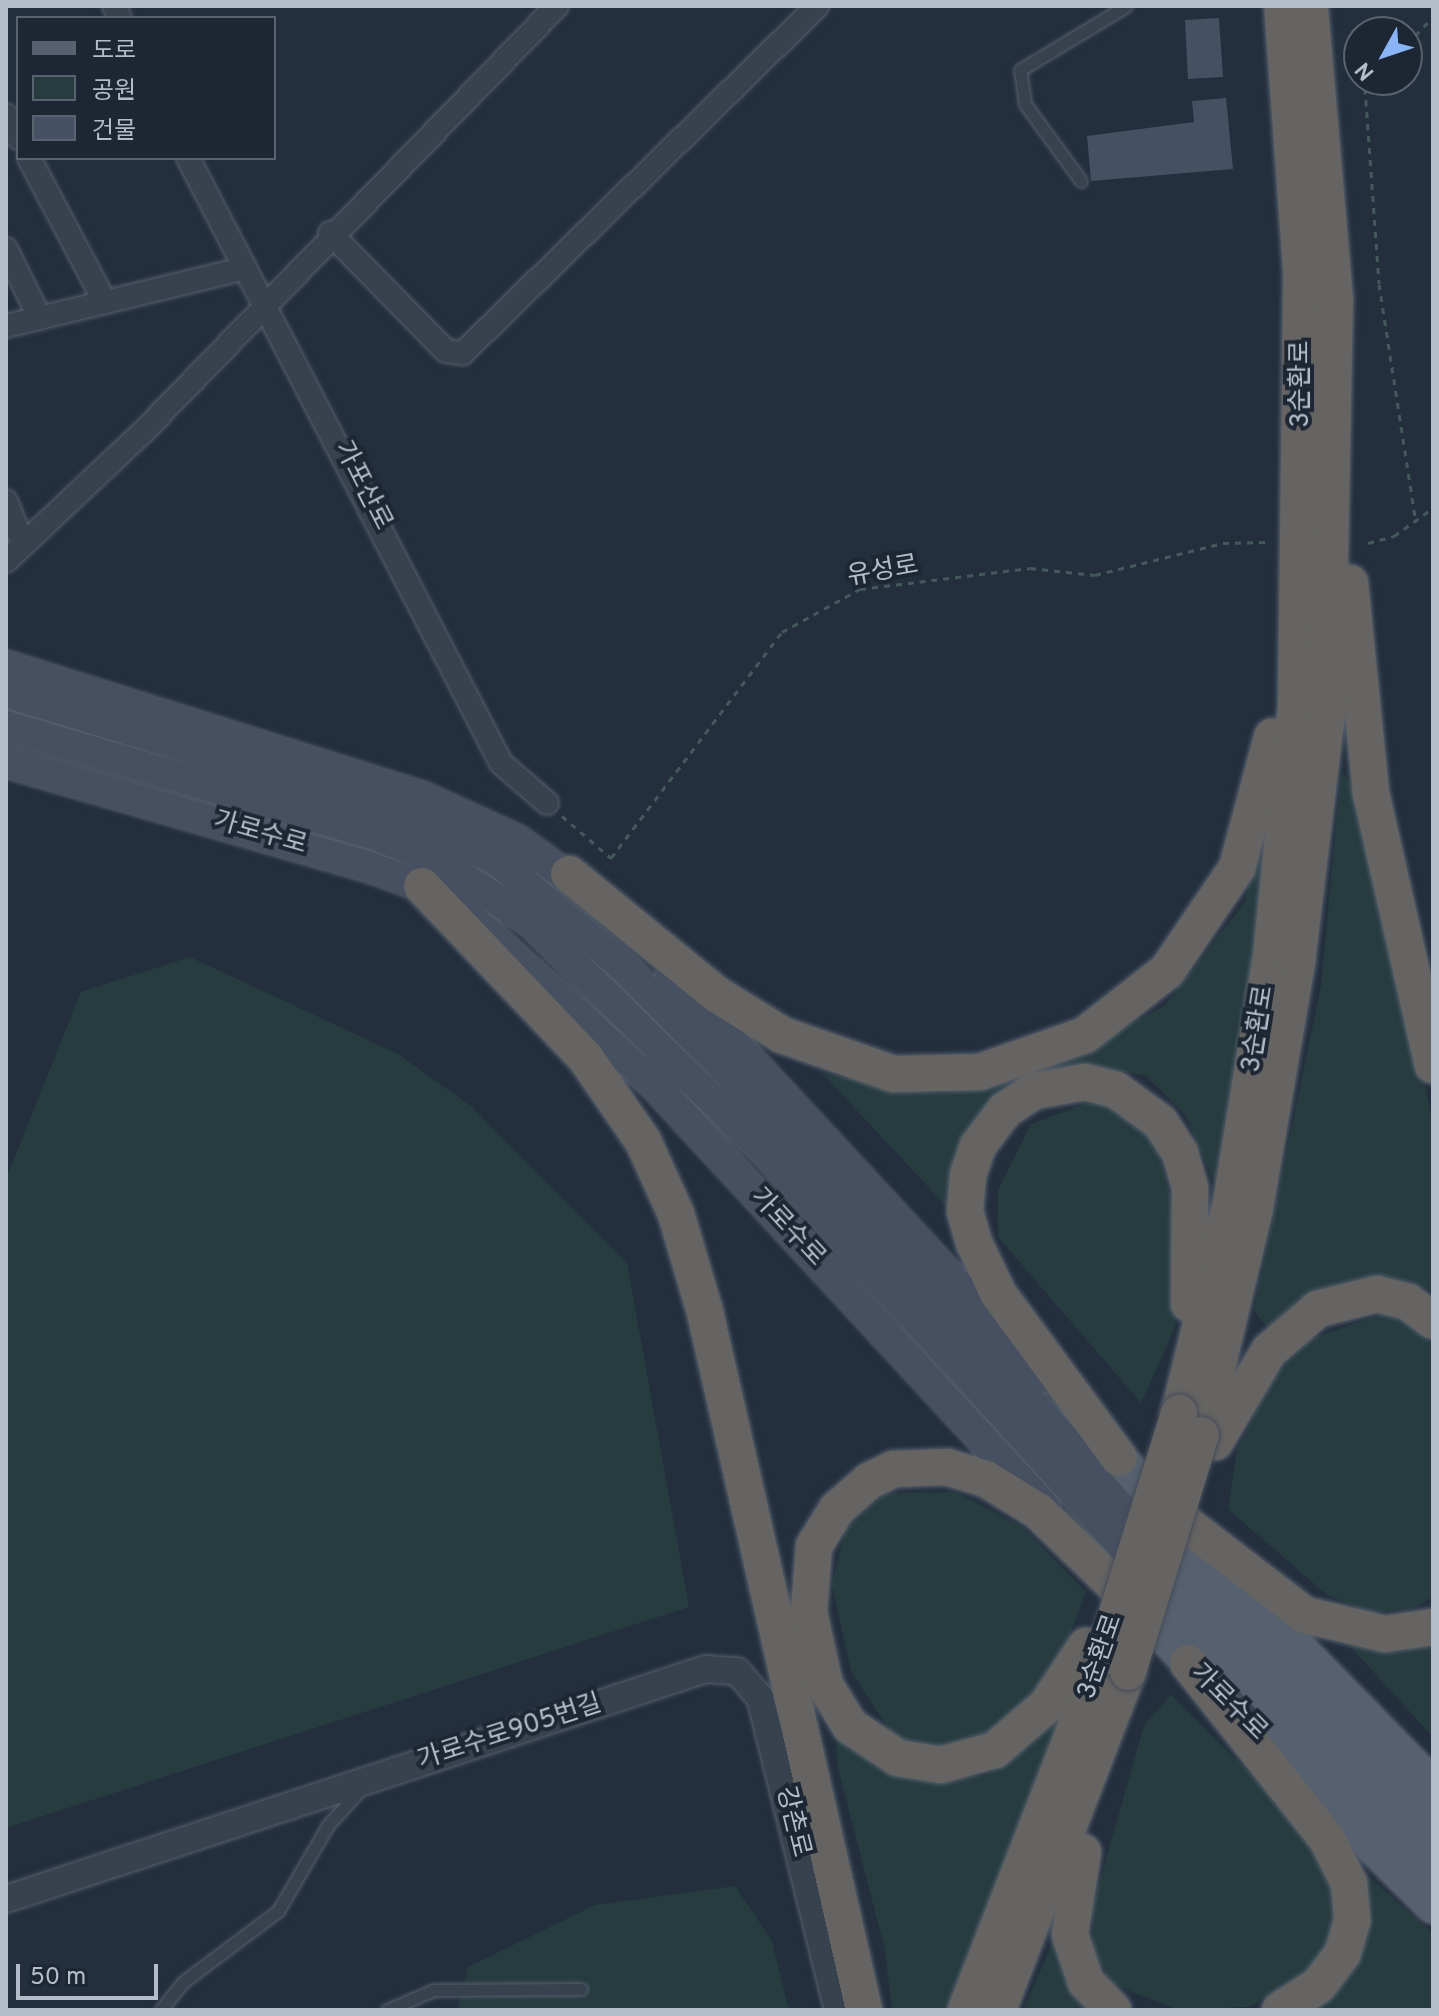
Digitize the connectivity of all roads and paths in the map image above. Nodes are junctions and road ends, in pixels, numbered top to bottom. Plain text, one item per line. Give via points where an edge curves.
1 (557, 6) edge
2 (817, 6) edge
3 (1126, 6) edge
4 (1282, 6) edge
5 (1310, 6) edge
6 (1366, 96) edge
7 (6, 115) edge
8 (16, 134) edge
9 (30, 160) edge
10 (189, 160) edge
11 (1081, 181) dead end
12 (330, 233) junction
13 (6, 249) edge
14 (245, 268) junction
15 (105, 302) junction
16 (263, 304) junction
17 (40, 318) junction
18 (6, 326) edge
19 (1334, 394) junction
20 (1303, 473) junction
21 (6, 501) edge
22 (1433, 508) edge
23 (1416, 522) junction
24 (1266, 542) dead end
25 (1368, 543) dead end
26 (23, 544) junction
27 (6, 561) edge
28 (6, 651) edge
29 (19, 670) edge
30 (6, 692) edge
31 (6, 726) edge
32 (204, 751) junction
33 (6, 762) edge
34 (547, 803) joint
35 (327, 821) junction
36 (239, 828) junction
37 (569, 874) junction
38 (422, 886) junction
39 (1433, 1065) edge
40 (1433, 1321) edge
41 (1198, 1430) junction
42 (1119, 1458) junction
43 (1164, 1507) junction
44 (1155, 1542) junction
45 (1144, 1591) junction
46 (1433, 1627) edge
47 (1114, 1663) junction
48 (1188, 1663) junction
49 (706, 1669) joint
50 (371, 1778) junction
51 (1433, 1786) edge
52 (1433, 1825) edge
53 (1433, 1864) edge
54 (6, 1899) edge
55 (1433, 1906) edge
56 (581, 1989) dead end
57 (161, 2010) edge
58 (387, 2010) edge
59 (838, 2010) edge
60 (864, 2010) edge
61 (966, 2010) edge
62 (998, 2010) edge
63 (1113, 2010) edge
64 (1280, 2010) edge

1 - 12 street
2 - 12 street via 463,353 446,351
3 - 11 lane via 1020,70 1025,104
4 - 20 highway, 3순환로 via 1301,268
5 - 19 highway, 3순환로 via 1330,185
6 - 23 path via 1379,284
7 - 8 street
9 - 15 street
10 - 14 street, 가포산로
12 - 16 street
13 - 17 street
14 - 15 street
14 - 16 street, 가포산로
15 - 17 street
16 - 26 street via 143,432
16 - 34 street, 가포산로 via 501,763
17 - 18 street
19 - 39 highway via 1369,780
19 - 41 highway, 3순환로 via 1327,712 1297,961 1255,1208
20 - 37 highway via 1268,763 1237,868 1167,971 1085,1035 1033,1058 956,1074 894,1074 844,1060 742,1012
20 - 41 highway, 3순환로 via 1296,705 1271,957
21 - 26 street
22 - 23 path
23 - 25 path
24 - 34 path, 유성로 via 1223,543 1095,575 1030,568 860,589 782,632 611,858
26 - 27 street
28 - 29 main road
29 - 32 main road
29 - 37 main road via 422,797
30 - 32 main road
31 - 35 main road, 가로수로
32 - 44 main road via 452,834 557,905 788,1133
33 - 36 main road, 가로수로
35 - 36 main road
35 - 38 main road
35 - 45 main road, 가로수로 via 438,861 483,887 605,989 766,1152
36 - 38 main road, 가로수로
37 - 42 main road via 689,993
38 - 45 main road, 가로수로 via 527,965 654,1084
38 - 60 highway via 585,1057 643,1141 676,1214 696,1273
40 - 41 highway via 1408,1302 1377,1294 1318,1309 1269,1351
41 - 42 highway via 1192,1257 1180,1153 1154,1116 1116,1090 1075,1081 1034,1091 1005,1110 978,1146 965,1211 998,1293
41 - 44 highway, bridge
42 - 43 main road
43 - 46 highway via 1305,1615 1385,1634
43 - 51 main road
44 - 45 highway, 3순환로, bridge
44 - 47 highway, bridge
44 - 52 main road
45 - 47 highway, 3순환로, bridge
45 - 47 highway via 1038,1511 986,1479 947,1467 894,1469 869,1481 837,1509 814,1546 809,1612 825,1685 850,1726 898,1758 941,1765 995,1750 1047,1705
45 - 48 main road, 가로수로
45 - 53 main road, 가로수로
47 - 61 highway, 3순환로
47 - 62 highway, 3순환로
47 - 63 highway via 1069,1911 1081,1971
48 - 55 main road, 가로수로
48 - 64 highway via 1327,1839 1349,1883 1352,1921 1343,1953 1319,1985
49 - 50 street, 가로수로905번길
49 - 59 street, 강촌로 via 737,1671 760,1697
50 - 54 street, 가로수로905번길
50 - 57 lane via 328,1825 278,1911 183,1982
56 - 58 lane via 434,1990

